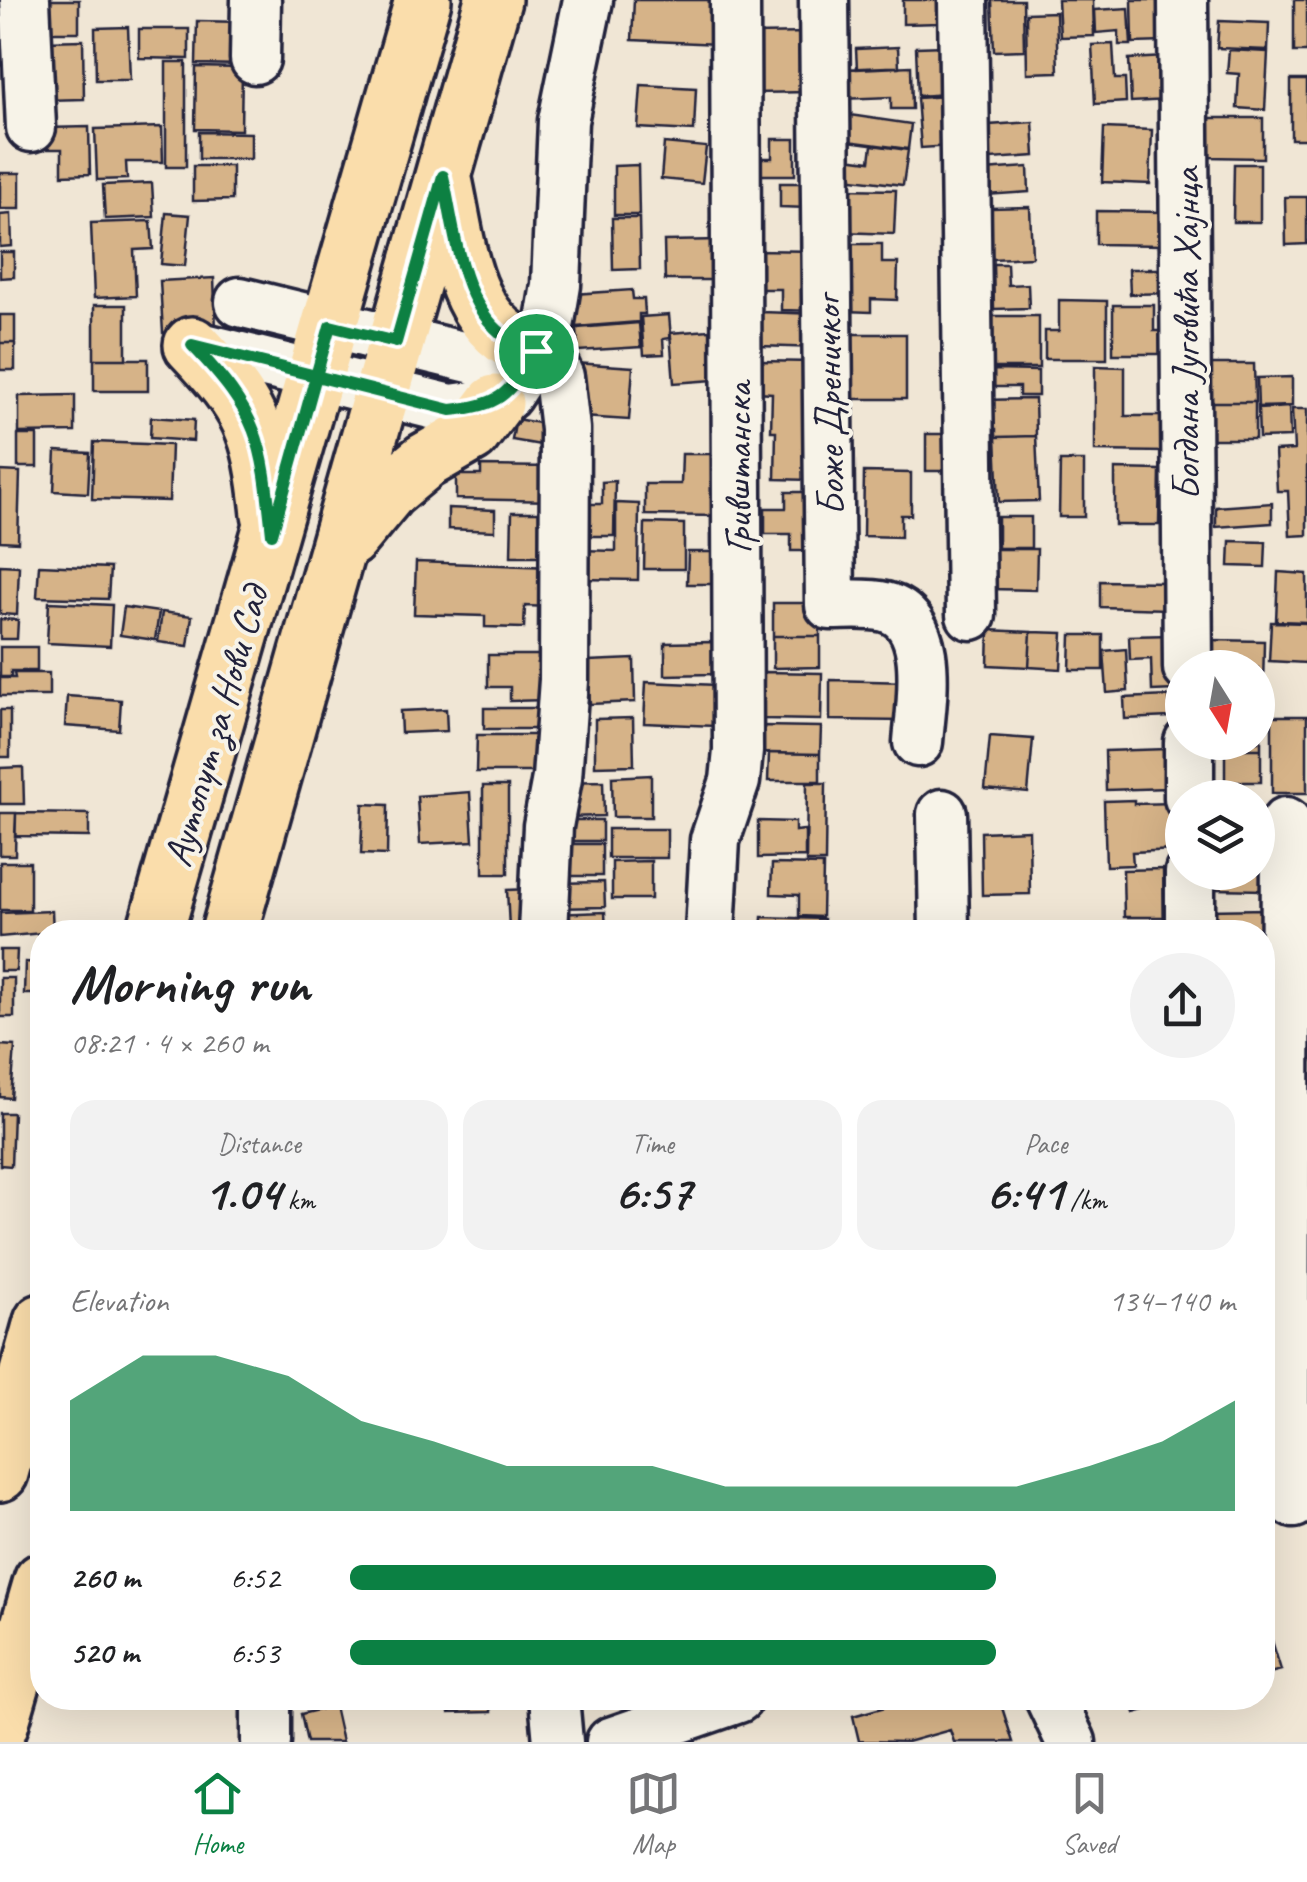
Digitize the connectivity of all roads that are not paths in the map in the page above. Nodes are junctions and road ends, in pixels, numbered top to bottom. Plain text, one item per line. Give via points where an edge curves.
1 (25, 0) edge
2 (256, 0) edge
3 (423, 0) edge
4 (493, 0) edge
5 (588, 0) edge
6 (735, 0) edge
7 (824, 0) edge
8 (963, 0) edge
9 (1183, 0) edge
10 (255, 59) dead end
11 (30, 127) dead end
12 (443, 176) junction
13 (240, 302) dead end
14 (192, 345) joint
15 (323, 351) junction
16 (390, 367) junction
17 (518, 375) junction
18 (272, 534) junction
19 (340, 549) junction
20 (971, 615) dead end
21 (1188, 650) edge
22 (918, 742) dead end
23 (942, 814) dead end
24 (1286, 822) dead end
25 (1190, 890) edge
26 (159, 920) edge
27 (232, 920) edge
28 (544, 920) edge
29 (711, 920) edge
30 (944, 920) edge
31 (1190, 920) edge
32 (30, 1365) edge
33 (0, 1473) edge
34 (1288, 1506) edge
35 (30, 1624) edge
36 (20, 1659) junction
37 (30, 1700) edge
38 (32, 1710) edge
39 (266, 1710) edge
40 (555, 1710) edge
41 (696, 1710) edge
42 (1056, 1710) edge
43 (0, 1726) edge
44 (40, 1742) edge
45 (266, 1742) edge
46 (558, 1742) edge
47 (611, 1742) edge
48 (1071, 1742) edge

1 - 11 street
2 - 10 street
3 - 15 main road, Аутопут за Нови Сад
4 - 12 main road, Аутопут за Нови Сад
5 - 17 street via 562,121 555,295 550,321
6 - 29 street, Гривштанска via 738,751 715,840
7 - 22 street, Боже Дреничког via 830,605 888,607 915,630 922,648
8 - 20 street
9 - 21 street, Богдана Југовића Хајнца
12 - 16 main road, Аутопут за Нови Сад
12 - 17 main road via 480,312 505,339
13 - 15 street
14 - 15 street
14 - 18 main road via 224,378 253,425 264,452
15 - 16 street
15 - 18 main road, Аутопут за Нови Сад
16 - 17 street via 451,410
16 - 19 main road, Аутопут за Нови Сад
17 - 19 main road via 472,434 388,491
17 - 28 street via 552,362 564,429 564,680
18 - 26 main road, Аутопут за Нови Сад
19 - 27 main road, Аутопут за Нови Сад
23 - 30 street
24 - 34 street
25 - 31 street
32 - 33 main road
35 - 36 main road
36 - 37 main road
36 - 43 main road
38 - 44 main road
39 - 45 street
40 - 46 street
41 - 47 street
42 - 48 street

